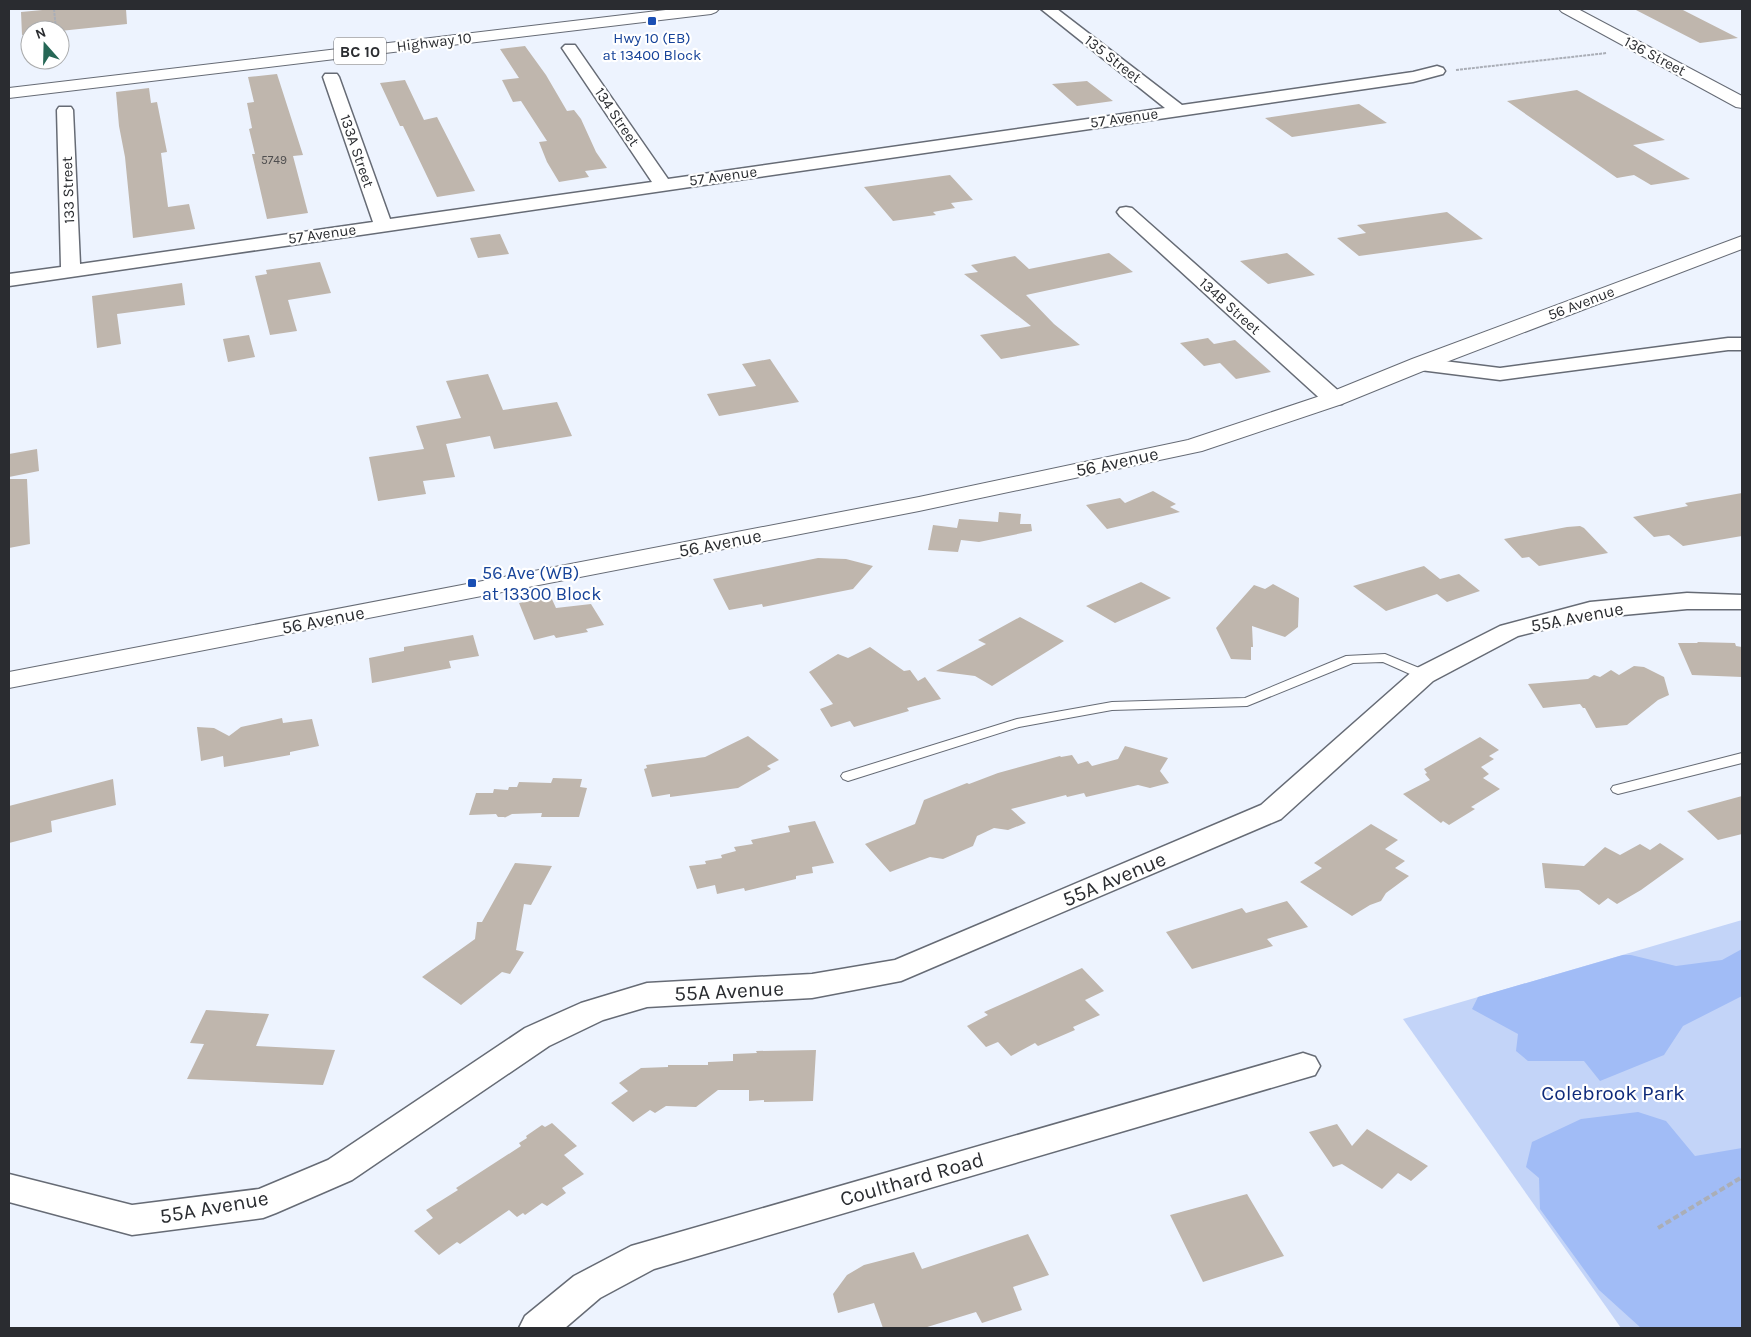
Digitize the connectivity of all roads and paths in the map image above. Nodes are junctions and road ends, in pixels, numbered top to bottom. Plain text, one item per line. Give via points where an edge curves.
1 (641, 9) edge
2 (711, 9) edge
3 (1048, 9) edge
4 (1567, 9) edge
5 (570, 48) dead end
6 (1610, 53) dead end
7 (1445, 71) joint
8 (331, 77) dead end
9 (9, 84) edge
10 (9, 93) edge
11 (1742, 103) edge
12 (65, 110) dead end
13 (1178, 110) junction
14 (663, 185) junction
15 (1126, 212) dead end
16 (383, 225) junction
17 (1742, 242) edge
18 (71, 271) junction
19 (9, 280) edge
20 (1742, 344) edge
21 (1420, 364) junction
22 (1334, 399) junction
23 (1742, 602) edge
24 (1424, 675) junction
25 (9, 680) edge
26 (1742, 758) edge
27 (848, 776) dead end
28 (1618, 789) dead end
29 (1303, 1066) dead end
30 (1742, 1178) edge
31 (9, 1188) edge
32 (1658, 1228) dead end
33 (538, 1328) edge

1 - 9 main road, Highway 10 / BC 10
2 - 10 main road, Highway 10 / BC 10
3 - 13 street, 135 Street
4 - 11 main road, 136 Street
5 - 14 street, 134 Street
6 - 7 path
7 - 13 street, 57 Avenue
8 - 16 street, 133A Street
12 - 18 street, 133 Street
13 - 14 street, 57 Avenue
14 - 16 street, 57 Avenue
15 - 22 street, 134B Street
16 - 18 street, 57 Avenue
17 - 21 main road, 56 Avenue
18 - 19 street, 57 Avenue
20 - 21 street, 56 Avenue via 1500,374
21 - 22 main road, 56 Avenue
22 - 25 main road, 56 Avenue via 1194,446 919,504
23 - 24 street, 55A Avenue via 1688,601 1590,610 1509,631
24 - 27 lane via 1384,658 1351,660 1247,702 1112,706 1017,723
24 - 31 street, 55A Avenue via 1270,812 901,970 812,986 647,995 592,1011 537,1037 340,1170 263,1203 132,1220
26 - 28 lane
29 - 33 street, Coulthard Road via 644,1257 587,1287
30 - 32 path

